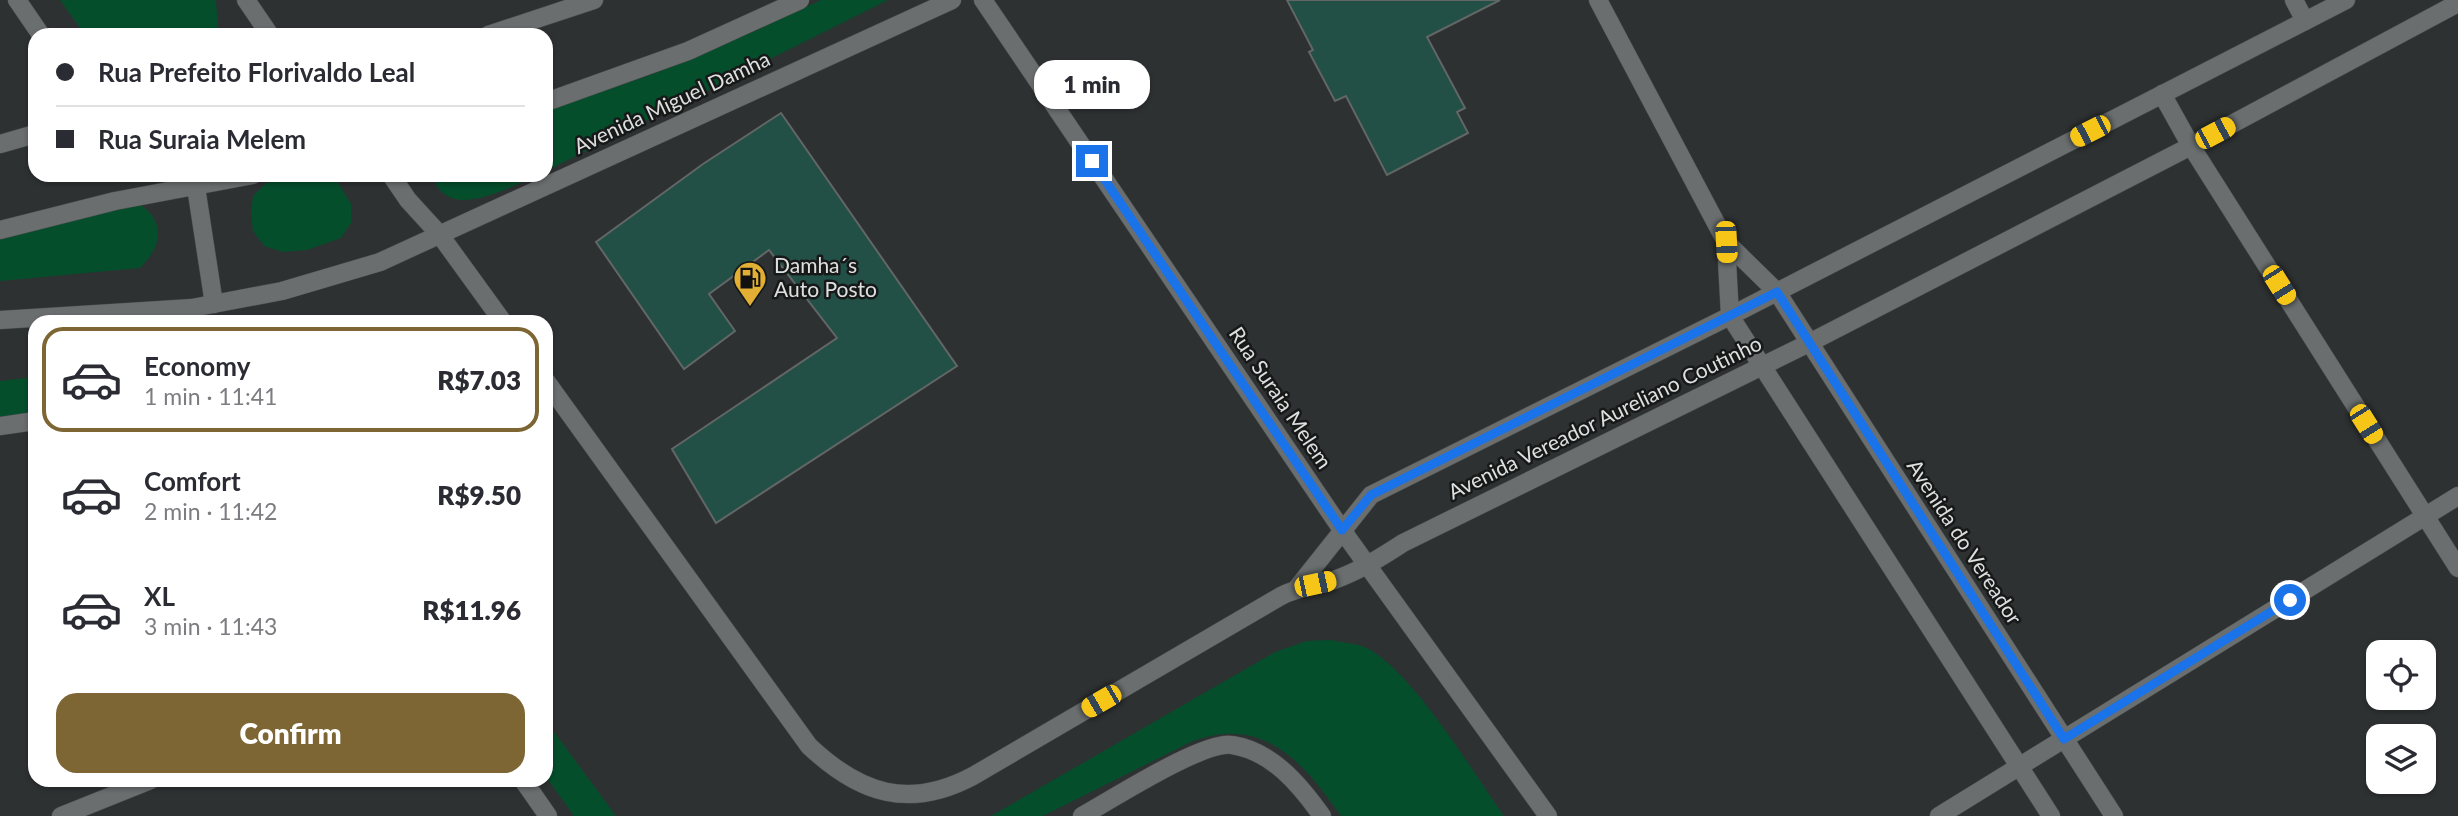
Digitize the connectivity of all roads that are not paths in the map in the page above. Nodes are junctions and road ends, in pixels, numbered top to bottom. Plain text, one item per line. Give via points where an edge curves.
1 (17, 0) edge
2 (246, 0) edge
3 (593, 0) edge
4 (800, 0) edge
5 (953, 0) edge
6 (983, 0) edge
7 (1598, 0) edge
8 (2294, 0) edge
9 (2346, 0) edge
10 (2458, 3) edge
11 (2305, 21) junction
12 (36, 28) edge
13 (265, 28) edge
14 (509, 28) edge
15 (2162, 94) junction
16 (553, 99) edge
17 (28, 136) edge
18 (0, 144) edge
19 (2191, 146) junction
20 (220, 182) edge
21 (396, 182) edge
22 (196, 187) junction
23 (0, 230) edge
24 (440, 235) junction
25 (1726, 242) junction
26 (1777, 292) junction
27 (214, 304) junction
28 (80, 315) edge
29 (498, 315) edge
30 (1730, 316) junction
31 (28, 318) edge
32 (0, 320) edge
33 (1809, 343) junction
34 (1761, 365) junction
35 (553, 391) edge
36 (28, 422) edge
37 (0, 426) edge
38 (2458, 496) edge
39 (2425, 516) junction
40 (1342, 530) junction
41 (1369, 565) junction
42 (2458, 568) edge
43 (1297, 588) junction
44 (2064, 739) junction
45 (2019, 767) junction
46 (134, 787) edge
47 (528, 787) edge
48 (61, 816) edge
49 (548, 816) edge
50 (1082, 816) edge
51 (1322, 816) edge
52 (1548, 816) edge
53 (1939, 816) edge
54 (2051, 816) edge
55 (2114, 816) edge

1 - 12 street
2 - 13 street
3 - 14 street
4 - 16 street, Avenida Miguel Damha via 688,51
5 - 24 street, Avenida Miguel Damha
6 - 40 street, Rua Suraia Melem
7 - 25 street
8 - 11 street
9 - 11 street, Avenida Vereador Aureliano Coutinho
10 - 19 street, Avenida Vereador Aureliano Coutinho
11 - 15 street, Avenida Vereador Aureliano Coutinho
15 - 19 street
15 - 26 street, Avenida Vereador Aureliano Coutinho
17 - 18 street
19 - 33 street, Avenida Vereador Aureliano Coutinho
19 - 39 street
20 - 22 street
21 - 24 street
22 - 23 street via 115,201
22 - 27 street
24 - 27 street, Avenida Miguel Damha via 380,262 282,291
24 - 29 street
25 - 26 street, Avenida do Vereador
25 - 30 street
26 - 30 street, Avenida Vereador Aureliano Coutinho
26 - 33 street, Avenida do Vereador
27 - 28 street, Avenida Miguel Damha
30 - 34 street
30 - 40 street, Avenida Vereador Aureliano Coutinho via 1371,495
31 - 32 street, Avenida Miguel Damha
33 - 34 street, Avenida Vereador Aureliano Coutinho
33 - 44 street, Avenida do Vereador
34 - 41 street, Avenida Vereador Aureliano Coutinho via 1403,543
34 - 45 street
35 - 43 street via 809,747 852,781 875,789 902,796 960,783
36 - 37 street
38 - 39 street
39 - 42 street
39 - 44 street
40 - 41 street, Rua Suraia Melem
40 - 43 street, Avenida Vereador Aureliano Coutinho
41 - 43 street, Avenida Vereador Aureliano Coutinho
41 - 52 street, Rua Suraia Melem
44 - 45 street
44 - 55 street, Avenida do Vereador
45 - 53 street
45 - 54 street
46 - 48 street
47 - 49 street
50 - 51 street via 1206,748 1230,744 1260,755 1287,773

